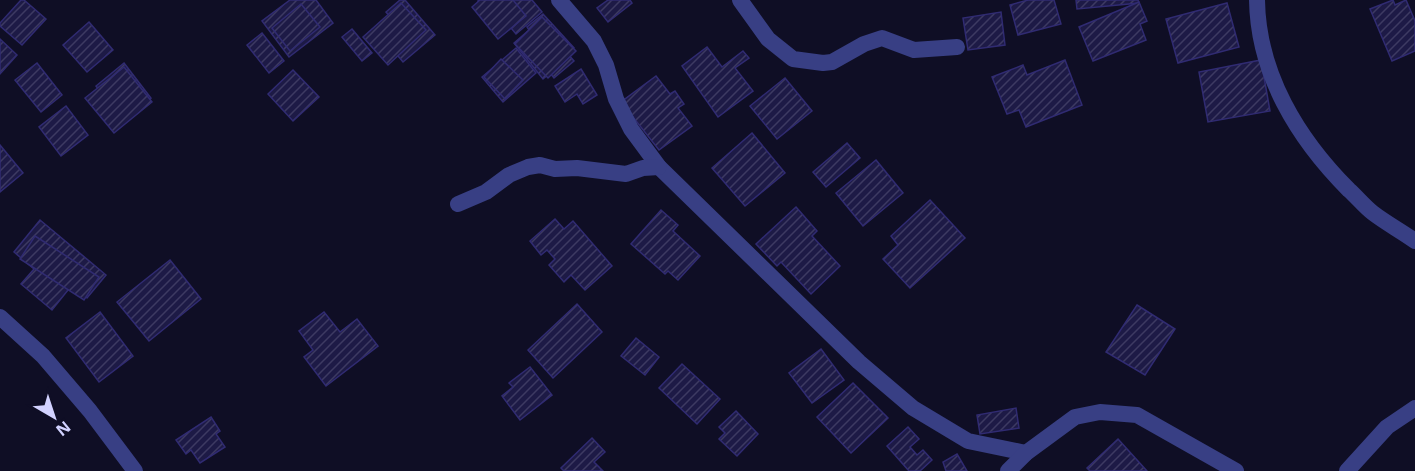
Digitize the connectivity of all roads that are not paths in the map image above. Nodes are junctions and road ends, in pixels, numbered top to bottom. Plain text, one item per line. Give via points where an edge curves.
1 (559, 0) edge
2 (740, 0) edge
3 (1257, 0) edge
4 (957, 47) dead end
5 (658, 167) junction
6 (458, 204) dead end
7 (1415, 241) edge
8 (0, 317) edge
9 (1415, 408) edge
10 (1026, 453) junction
11 (135, 471) edge
12 (1008, 471) edge
13 (1236, 471) edge
14 (1347, 471) edge

1 - 5 street via 594,41 631,129
2 - 4 street via 768,39 794,58 832,62 882,38 914,50
3 - 7 street via 1263,50 1285,108 1300,133 1334,175 1372,212
5 - 6 street via 627,174 528,167
5 - 10 street via 859,362 914,408 969,441
8 - 11 street via 44,356
9 - 14 street via 1387,427
10 - 12 street
10 - 13 street via 1074,417 1100,412 1137,416

